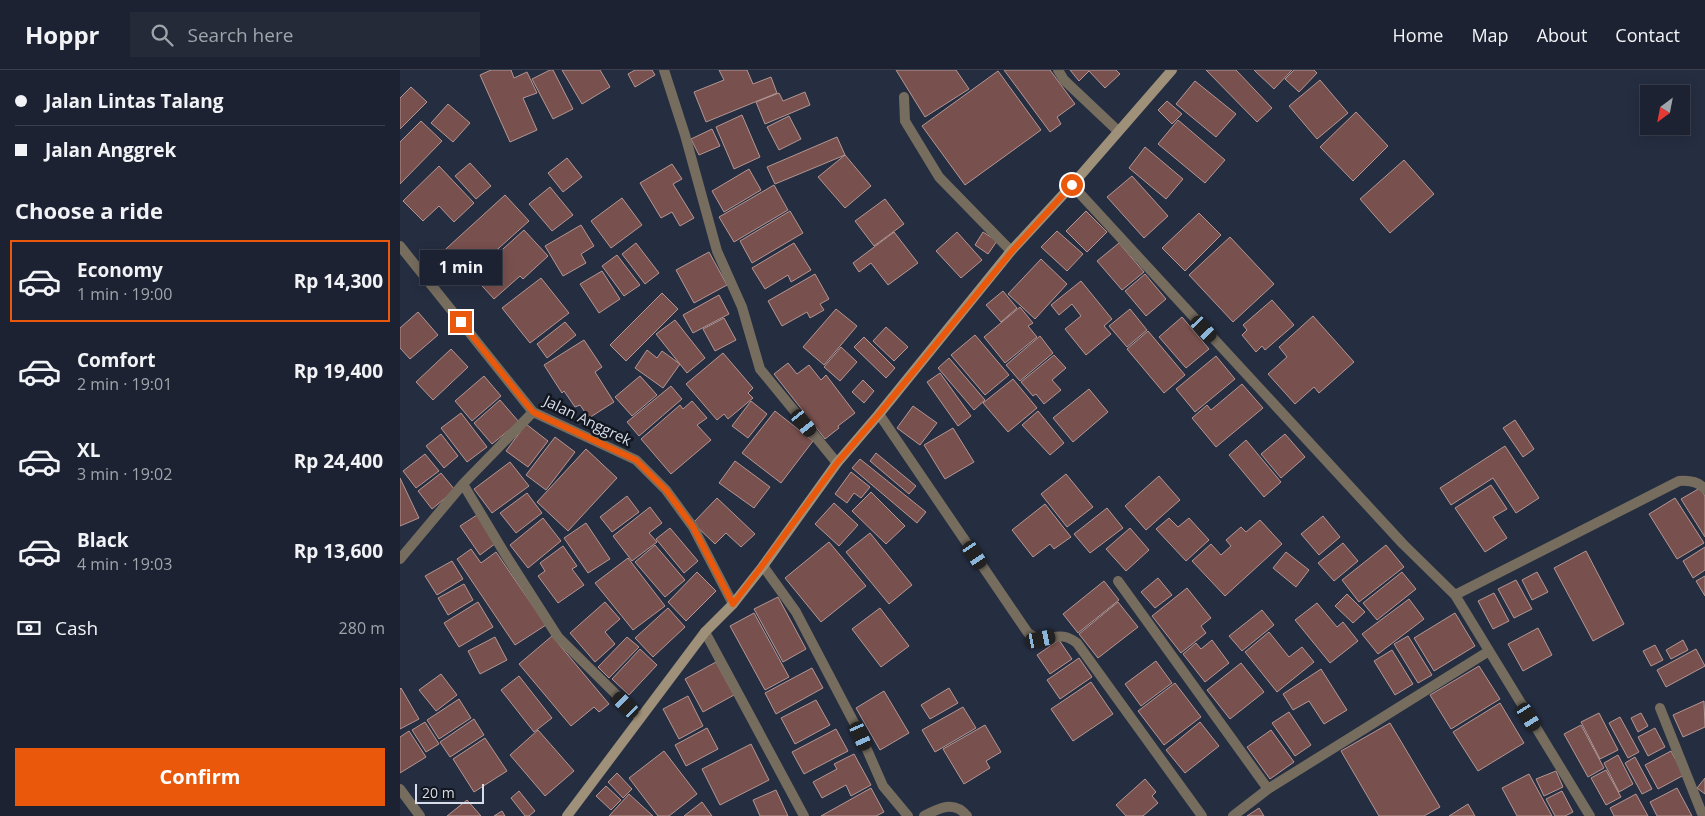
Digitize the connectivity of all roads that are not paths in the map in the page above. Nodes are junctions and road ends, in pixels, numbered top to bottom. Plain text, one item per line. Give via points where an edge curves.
1 (664, 70) edge
2 (1058, 70) edge
3 (1172, 70) edge
4 (904, 97) dead end
5 (1118, 131) junction
6 (1072, 185) junction
7 (400, 247) edge
8 (1012, 251) junction
9 (533, 412) junction
10 (879, 414) junction
11 (837, 463) junction
12 (463, 484) junction
13 (1705, 489) edge
14 (400, 559) edge
15 (762, 566) junction
16 (1118, 581) dead end
17 (1455, 595) junction
18 (733, 604) junction
19 (705, 632) junction
20 (1489, 650) junction
21 (1660, 708) dead end
22 (640, 718) junction
23 (400, 789) edge
24 (1268, 789) junction
25 (420, 816) edge
26 (567, 816) edge
27 (804, 816) edge
28 (908, 816) edge
29 (924, 816) edge
30 (967, 816) edge
31 (1202, 816) edge
32 (1233, 816) edge
33 (1590, 816) edge
34 (1703, 816) edge

1 - 11 street via 686,135 717,251 742,307 760,369
2 - 5 street via 1064,80
3 - 5 street
4 - 8 street via 905,121 939,177
5 - 6 street
6 - 8 street
6 - 17 street via 1403,544
7 - 9 street, Jalan Anggrek
8 - 10 street
9 - 12 street
9 - 18 street, Jalan Anggrek via 636,460 666,490 693,527
10 - 11 street
10 - 31 street via 1028,633 1041,639 1060,635 1070,637 1077,643
11 - 15 street
12 - 14 street
12 - 22 street via 558,637
13 - 17 street via 1689,480 1679,481
15 - 18 street
15 - 28 street via 796,612 861,736 883,786
16 - 24 street
17 - 20 street
18 - 19 street
19 - 22 street
19 - 27 street
20 - 24 street
20 - 33 street
21 - 34 street
22 - 26 street
23 - 25 street
24 - 32 street
29 - 30 street via 941,807 952,807

